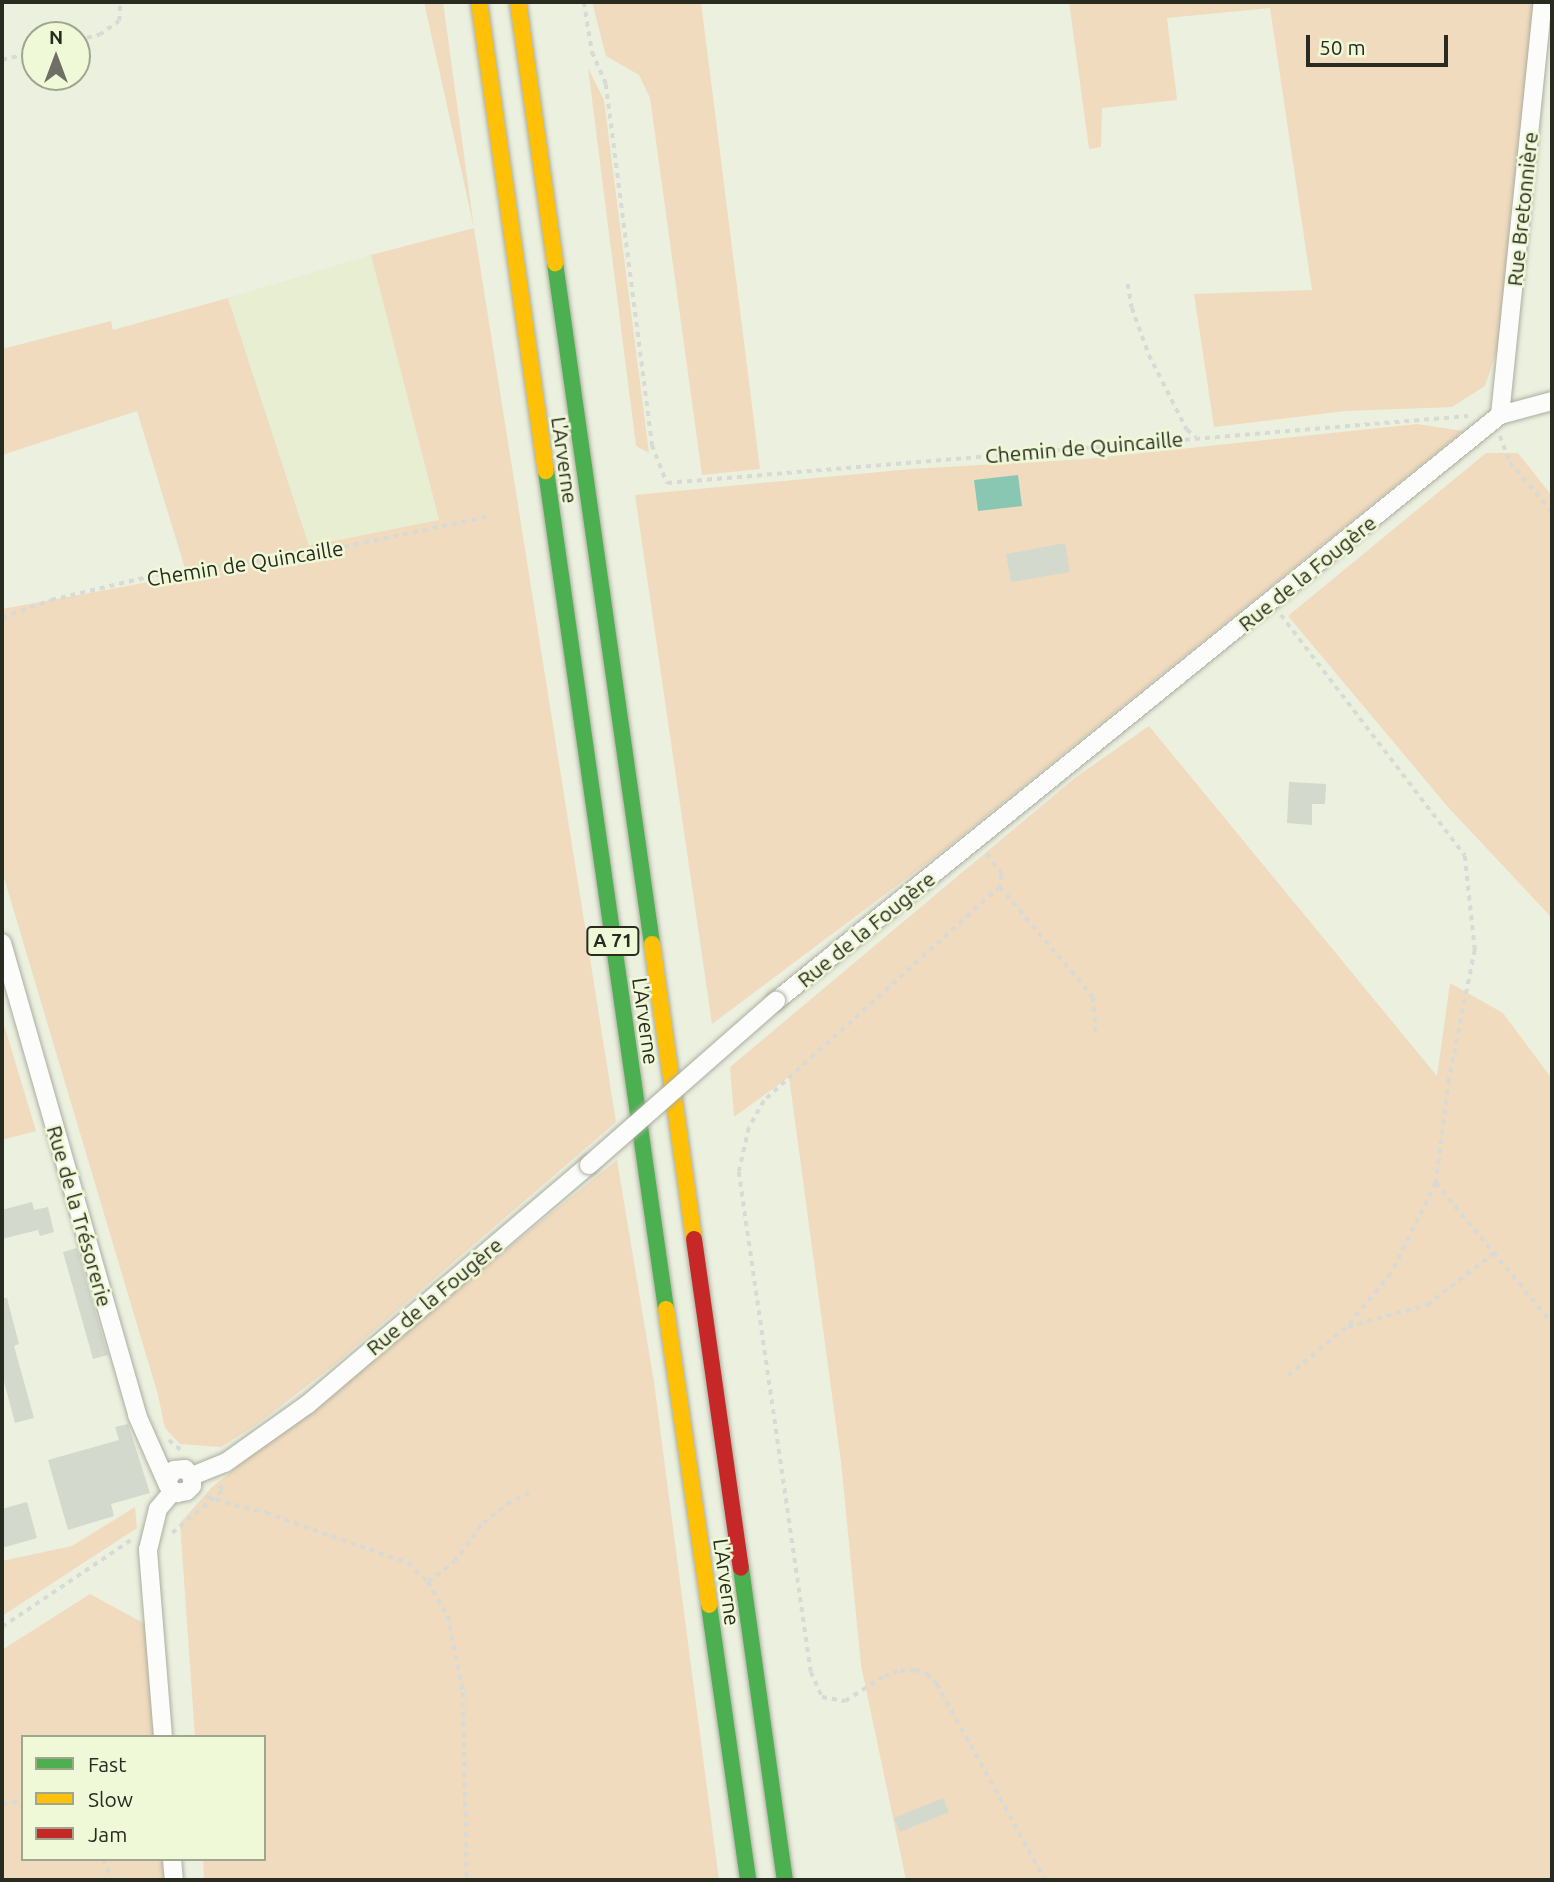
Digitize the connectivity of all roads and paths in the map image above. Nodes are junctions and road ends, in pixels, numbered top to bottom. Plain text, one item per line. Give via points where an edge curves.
1 (120, 2) edge
2 (479, 2) edge
3 (518, 2) edge
4 (584, 2) edge
5 (1543, 2) edge
6 (91, 37) edge
7 (21, 55) edge
8 (2, 60) edge
9 (1128, 284) dead end
10 (1552, 401) edge
11 (1500, 415) junction
12 (1499, 435) dead end
13 (1198, 438) junction
14 (1552, 512) edge
15 (491, 516) dead end
16 (1271, 602) junction
17 (2, 618) edge
18 (977, 839) junction
19 (1000, 887) junction
20 (2, 943) edge
21 (1096, 1032) dead end
22 (1436, 1184) junction
23 (1494, 1253) junction
24 (1552, 1323) edge
25 (1346, 1328) junction
26 (1287, 1377) dead end
27 (164, 1437) dead end
28 (185, 1483) junction
29 (223, 1490) dead end
30 (531, 1492) dead end
31 (210, 1498) junction
32 (156, 1523) junction
33 (169, 1539) dead end
34 (428, 1582) junction
35 (2, 1627) edge
36 (163, 1735) edge
37 (21, 1801) edge
38 (2, 1804) edge
39 (104, 1861) edge
40 (172, 1861) edge
41 (112, 1880) edge
42 (174, 1880) edge
43 (467, 1880) edge
44 (748, 1880) edge
45 (785, 1880) edge
46 (1045, 1880) edge

1 - 6 path via 119,21
2 - 44 highway, L'Arverne / A 71
3 - 45 highway, L'Arverne / A 71
4 - 13 path, Chemin de Quincaille via 592,52 606,85 652,445 667,483
5 - 11 street, Rue Bretonnière
7 - 8 path
9 - 13 path via 1149,355 1186,430
10 - 11 street, Rue de la Fougère
11 - 13 path, Chemin de Quincaille
11 - 16 street, Rue de la Fougère
12 - 14 path via 1510,462
15 - 17 path, Chemin de Quincaille via 315,553 156,575 51,600
16 - 18 street, Rue de la Fougère
16 - 22 path via 1465,856 1475,950
18 - 19 path via 1002,876
18 - 28 street, Rue de la Fougère, bridge via 776,1001 308,1404 225,1463
19 - 21 path via 1093,997
19 - 46 path via 764,1101 749,1128 739,1172 811,1672 822,1697 845,1701 884,1676 915,1670 927,1674 937,1684
20 - 28 street, Rue de la Trésorerie via 137,1415
22 - 23 path
22 - 25 path via 1391,1274
23 - 24 path
23 - 25 path via 1427,1305
25 - 26 path
27 - 28 path via 183,1451 204,1455
28 - 31 path
28 - 32 street via 158,1509
29 - 31 path
30 - 34 path via 483,1523 454,1562
31 - 33 path via 175,1528
31 - 34 path via 408,1563
32 - 35 path
32 - 36 street via 148,1550
34 - 43 path via 448,1616 463,1692
37 - 38 path
39 - 41 path
40 - 42 street

